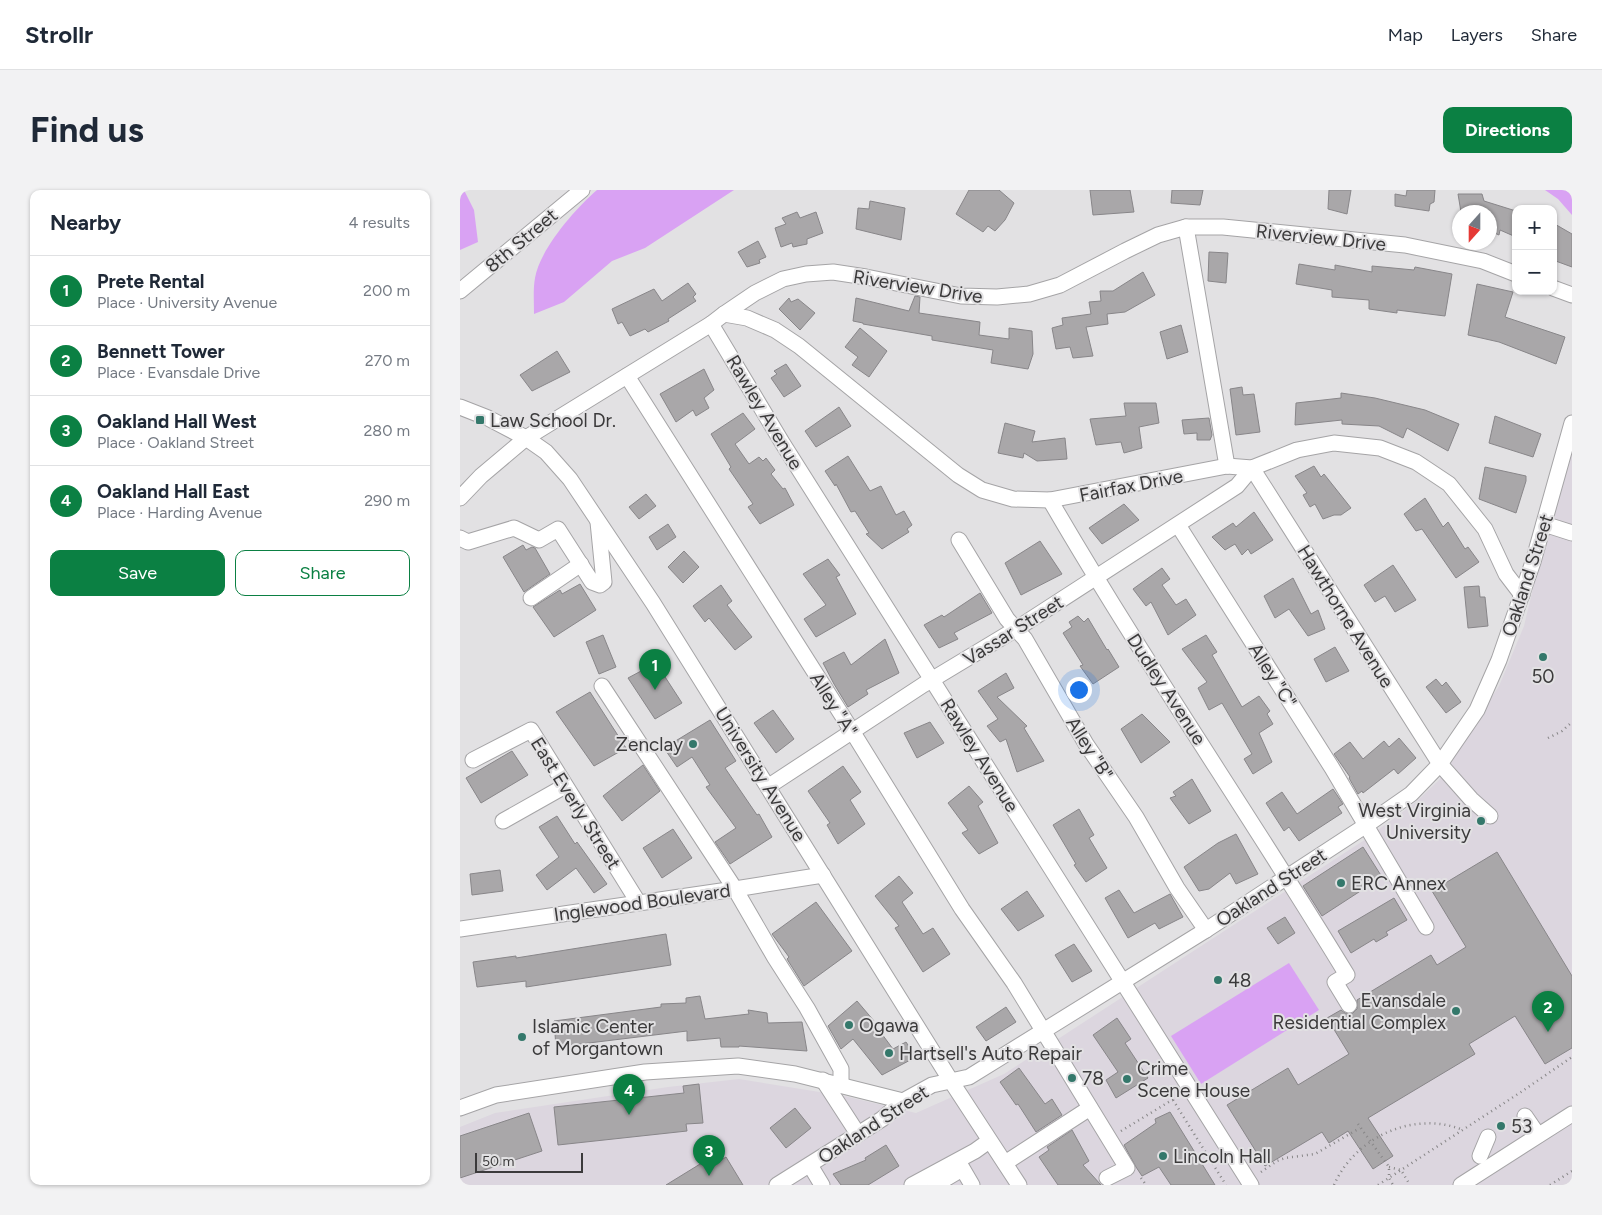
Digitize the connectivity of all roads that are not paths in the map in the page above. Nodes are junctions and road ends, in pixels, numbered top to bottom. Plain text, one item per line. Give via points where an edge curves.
1 (582, 190) edge
2 (1186, 227) junction
3 (1512, 272) edge
4 (1557, 289) edge
5 (460, 291) edge
6 (1572, 295) edge
7 (724, 314) junction
8 (711, 324) junction
9 (627, 376) junction
10 (460, 407) edge
11 (1572, 423) edge
12 (526, 438) junction
13 (1226, 466) junction
14 (1252, 468) junction
15 (460, 498) edge
16 (1050, 500) junction
17 (598, 520) junction
18 (1544, 524) junction
19 (1178, 525) junction
20 (1572, 533) edge
21 (460, 538) edge
22 (959, 540) dead end
23 (581, 564) junction
24 (1095, 578) junction
25 (1522, 594) junction
26 (531, 598) dead end
27 (1016, 629) junction
28 (932, 679) junction
29 (602, 686) dead end
30 (852, 732) junction
31 (473, 760) dead end
32 (1440, 764) junction
33 (565, 786) junction
34 (768, 786) junction
35 (1490, 816) dead end
36 (503, 822) dead end
37 (1365, 826) junction
38 (823, 875) junction
39 (1287, 876) junction
40 (735, 889) junction
41 (638, 902) junction
42 (1426, 927) dead end
43 (460, 928) edge
44 (1206, 930) junction
45 (1123, 981) junction
46 (1349, 1005) dead end
47 (1043, 1031) junction
48 (823, 1080) junction
49 (951, 1081) junction
50 (840, 1085) junction
51 (903, 1102) junction
52 (460, 1108) edge
53 (1090, 1108) junction
54 (1572, 1114) edge
55 (1524, 1116) dead end
56 (858, 1134) junction
57 (1538, 1136) junction
58 (1488, 1137) dead end
59 (989, 1141) junction
60 (1480, 1156) dead end
61 (1005, 1163) junction
62 (960, 1164) junction
63 (810, 1165) junction
64 (1107, 1178) dead end
65 (1254, 1179) edge
66 (777, 1185) edge
67 (822, 1185) edge
68 (912, 1185) edge
69 (934, 1185) edge
70 (972, 1185) edge
71 (1019, 1185) edge
72 (1461, 1185) edge

1 - 5 street, 8th Street
2 - 3 street, Riverview Drive via 1223,227 1406,245 1483,261
2 - 7 street, Riverview Drive via 1158,235 1060,285 1029,294 961,296 833,272 782,279
2 - 13 street
4 - 6 street
7 - 8 street, Riverview Drive
7 - 16 street, Fairfax Drive via 747,318 775,330 799,346 958,475 982,490 1013,499
8 - 9 street, Riverview Drive
8 - 28 street, Rawley Avenue
9 - 12 street, Riverview Drive
9 - 30 street, Alley "A"
10 - 12 street, University Avenue
11 - 18 street, Oakland Street
12 - 15 street, Riverview Drive
12 - 17 street, University Avenue via 546,452
13 - 14 street, Fairfax Drive
13 - 16 street, Fairfax Drive
14 - 19 street, Vassar Street via 1237,486
14 - 25 street, Fairfax Drive via 1297,450 1334,444 1380,448 1416,462 1449,484 1485,529 1506,574
14 - 32 street, Hawthorne Avenue
16 - 24 street, Dudley Avenue
17 - 23 street via 604,582 600,585 592,582
17 - 34 street, University Avenue
18 - 20 street
18 - 25 street, Oakland Street
19 - 24 street, Vassar Street
19 - 37 street, Alley "C" via 1327,760
21 - 23 street via 468,542 514,528 539,540 558,529
22 - 27 street, Alley "B"
23 - 26 street
24 - 27 street, Vassar Street
24 - 39 street, Dudley Avenue
25 - 32 street, Oakland Street via 1489,686 1477,710
27 - 28 street, Vassar Street
27 - 44 street, Alley "B"
28 - 30 street, Vassar Street
28 - 45 street, Rawley Avenue
29 - 40 street
30 - 34 street, Vassar Street
30 - 47 street, Alley "A"
31 - 33 street, East Everly Street via 531,730
32 - 35 street, Hawthorne Avenue
32 - 37 street, Oakland Street via 1411,794
33 - 36 street
33 - 41 street, East Everly Street
34 - 38 street, University Avenue
37 - 39 street, Oakland Street
37 - 42 street, Alley "C"
38 - 40 street, Inglewood Boulevard
38 - 49 street, University Avenue
39 - 44 street, Oakland Street
39 - 46 street, Dudley Avenue via 1347,975 1335,982
40 - 41 street, Inglewood Boulevard
40 - 50 street via 828,1045 840,1069
41 - 43 street, Inglewood Boulevard
44 - 45 street, Oakland Street
45 - 47 street, Oakland Street
45 - 65 street, Rawley Avenue
47 - 49 street, Oakland Street via 969,1077
47 - 53 street, Alley "A"
48 - 50 street
48 - 52 street via 738,1066 645,1072 496,1095
48 - 56 street
49 - 51 street, Oakland Street via 932,1085
49 - 59 street, University Avenue
50 - 51 street
51 - 56 street, Oakland Street
53 - 61 street
53 - 64 street, Alley "A" via 1127,1168
54 - 57 street
55 - 57 street
56 - 63 street, Oakland Street
57 - 72 street
58 - 60 street
59 - 61 street, University Avenue
59 - 62 street
61 - 71 street, University Avenue
62 - 68 street
62 - 69 street
62 - 70 street
63 - 66 street, Oakland Street
63 - 67 street

